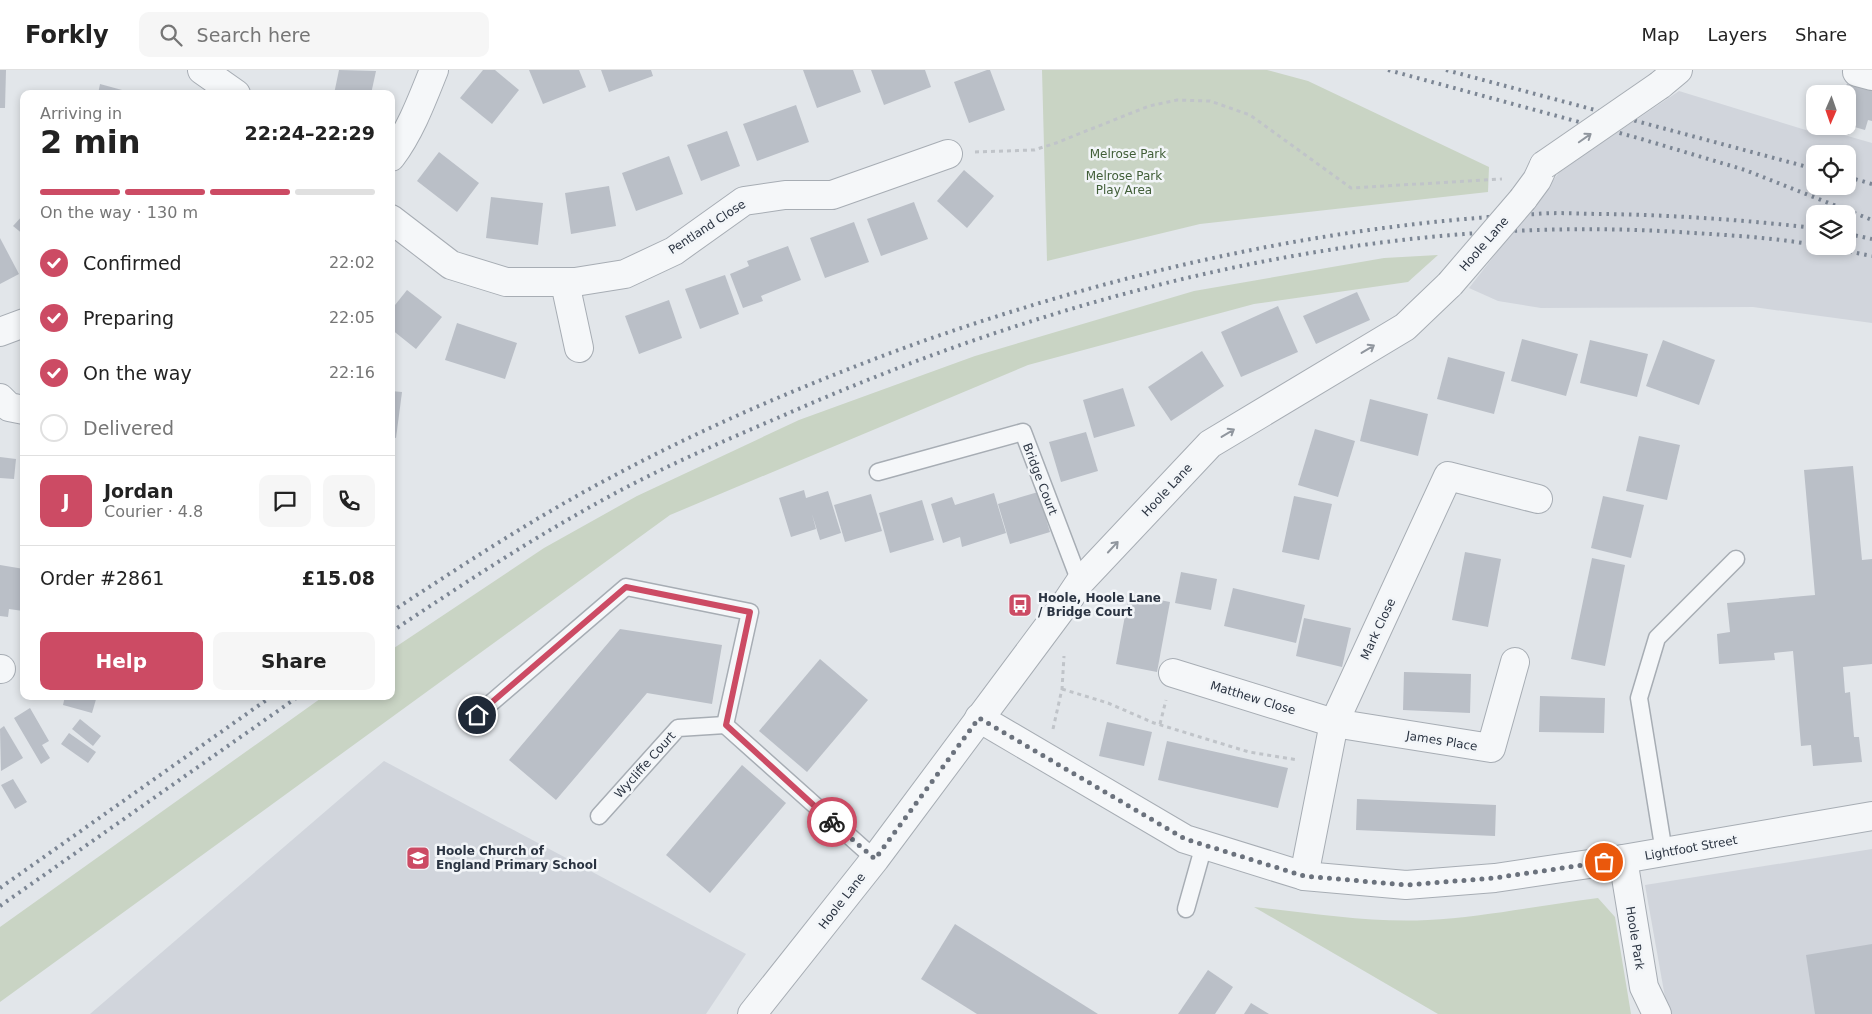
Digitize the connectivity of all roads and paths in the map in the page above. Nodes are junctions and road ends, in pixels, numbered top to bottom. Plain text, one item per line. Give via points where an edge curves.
1 (202, 70) edge
2 (434, 70) edge
3 (1669, 78) edge
4 (227, 90) edge
5 (395, 152) edge
6 (948, 154) joint
7 (1535, 181) junction
8 (395, 222) edge
9 (565, 282) junction
10 (20, 324) edge
11 (0, 332) edge
12 (578, 348) dead end
13 (0, 398) edge
14 (20, 409) edge
15 (878, 472) dead end
16 (1538, 499) dead end
17 (1736, 558) dead end
18 (1080, 582) junction
19 (1065, 650) dead end
20 (1515, 662) dead end
21 (1173, 673) dead end
22 (1062, 689) junction
23 (477, 715) dead end
24 (979, 718) junction
25 (1334, 723) junction
26 (726, 725) junction
27 (1047, 758) junction
28 (1326, 765) junction
29 (599, 816) dead end
30 (1872, 816) edge
31 (1204, 845) junction
32 (1664, 852) junction
33 (875, 859) junction
34 (1622, 859) junction
35 (1304, 876) junction
36 (1186, 909) dead end
37 (752, 1014) edge
38 (1656, 1014) edge

1 - 4 street
2 - 5 street
7 -> 3 street, Hoole Lane, bridge
6 - 7 path via 1034,150 1149,106 1177,100 1210,101 1250,115 1351,188 1488,178
6 - 9 street, Pentland Close via 832,195 785,194 744,201 674,251 625,274
18 -> 7 street, Hoole Lane, bridge via 1210,444 1405,327 1450,284
8 - 9 street, Pentland Close via 451,264 506,282
9 - 12 street
10 - 11 street
13 - 14 street via 9,407
15 - 18 lane, Bridge Court via 1023,432
16 - 25 street, Mark Close via 1448,476
17 - 32 lane via 1657,638 1639,698
18 - 24 street, Hoole Lane
19 - 22 path
20 - 25 street, James Place via 1491,748
21 - 25 street, Matthew Close
22 - 27 path
22 - 28 path via 1108,703 1154,723 1249,752
23 - 26 lane via 626,587 750,612
24 - 27 street, Lightfoot Street
24 - 33 street, Hoole Lane
25 - 28 street, Mark Close
26 - 29 lane, Wycliffe Court via 678,728
26 - 33 lane
27 - 31 street, Lightfoot Street via 1185,839
28 - 35 street, Mark Close
30 - 32 street, Lightfoot Street
31 - 35 street, Lightfoot Street
31 - 36 lane
32 - 34 street, Lightfoot Street
33 - 37 street, Hoole Lane
34 - 35 street, Lightfoot Street via 1494,878 1406,885
34 - 38 street, Hoole Park via 1644,987

